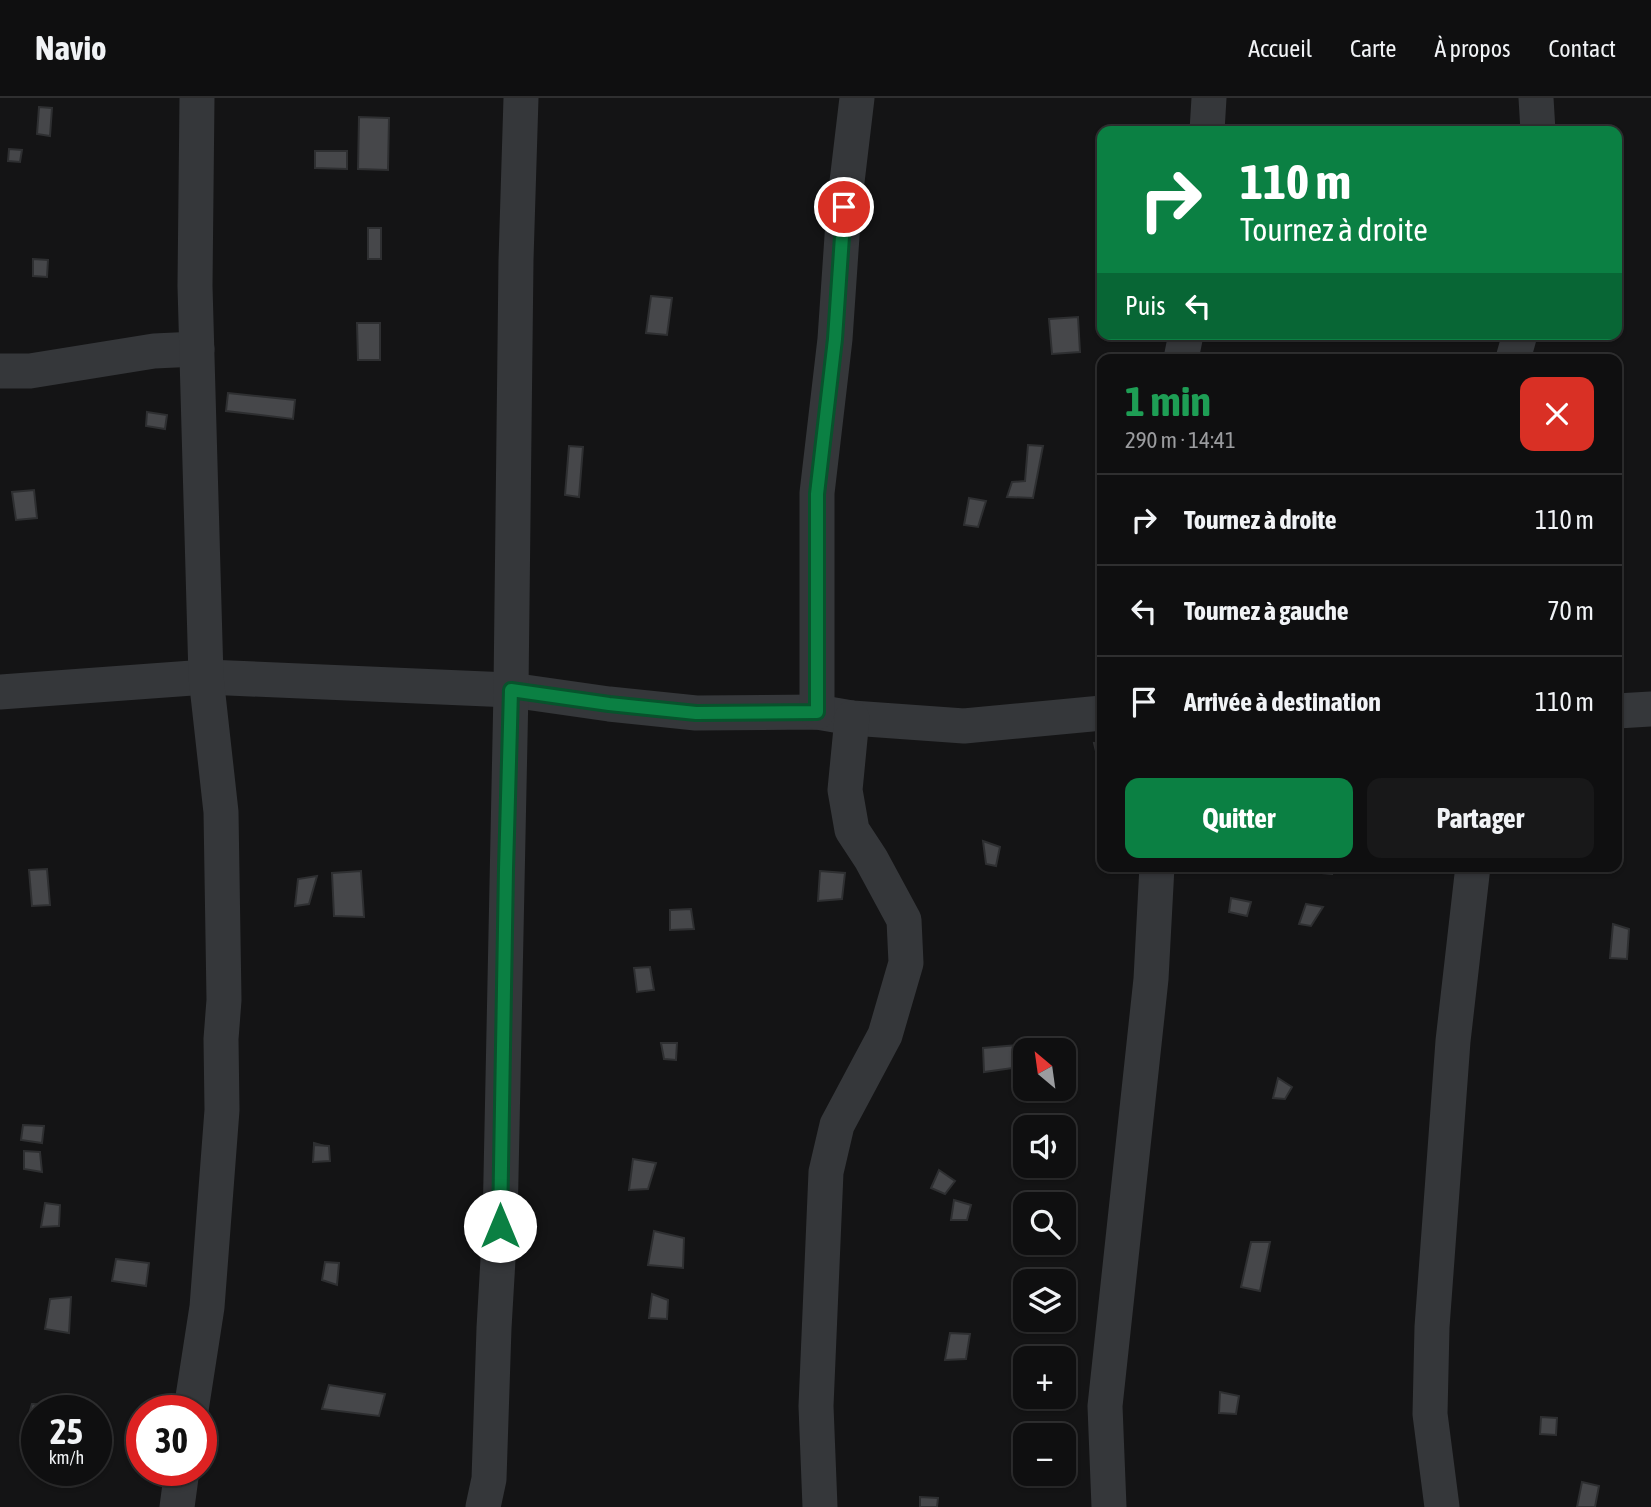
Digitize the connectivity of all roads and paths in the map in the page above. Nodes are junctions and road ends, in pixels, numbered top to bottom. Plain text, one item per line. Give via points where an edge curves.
1 (197, 98) edge
2 (522, 98) edge
3 (857, 98) edge
4 (1209, 98) edge
5 (1536, 98) edge
6 (1207, 126) edge
7 (1538, 126) edge
8 (197, 349) junction
9 (0, 371) edge
10 (206, 677) junction
11 (511, 690) junction
12 (0, 692) edge
13 (1651, 709) edge
14 (1622, 711) edge
15 (817, 712) junction
16 (1097, 713) edge
17 (852, 718) junction
18 (1157, 872) edge
19 (1472, 872) edge
20 (193, 1395) edge
21 (180, 1486) edge
22 (177, 1507) edge
23 (483, 1507) edge
24 (820, 1507) edge
25 (1109, 1507) edge
26 (1442, 1507) edge

1 - 8 street
2 - 11 street
3 - 15 street via 817,494
4 - 6 street
5 - 7 street
8 - 9 street
8 - 10 street
10 - 11 street
10 - 12 street
10 - 20 street via 220,812 224,1000 222,1110 207,1307
11 - 15 street via 696,713
11 - 23 street via 500,1226 489,1479
13 - 14 street
15 - 17 street
16 - 17 street via 964,726
17 - 24 street via 845,790 852,830 904,920 906,963 886,1035 837,1125 826,1172 816,1406
18 - 25 street via 1151,979 1105,1406
19 - 26 street via 1453,1041 1432,1327 1430,1414
21 - 22 street

